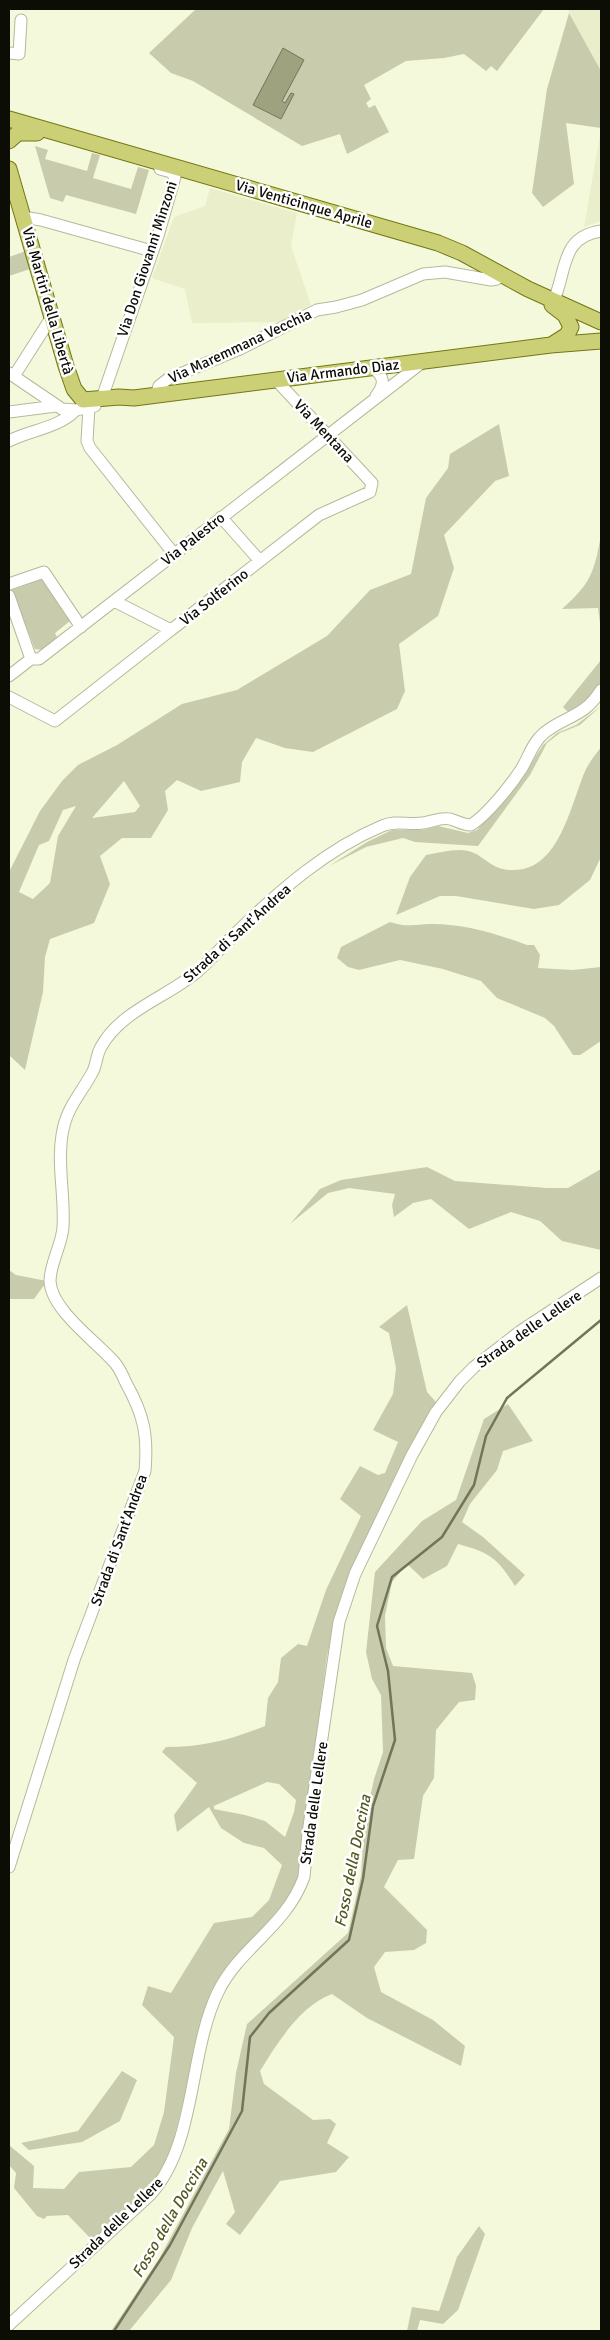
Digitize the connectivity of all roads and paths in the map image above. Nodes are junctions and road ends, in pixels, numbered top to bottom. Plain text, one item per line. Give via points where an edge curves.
1 (21, 20) dead end
2 (9, 53) edge
3 (9, 119) edge
4 (65, 135) junction
5 (9, 141) edge
6 (122, 151) junction
7 (9, 169) edge
8 (23, 218) junction
9 (601, 231) edge
10 (152, 252) junction
11 (502, 275) junction
12 (528, 289) junction
13 (554, 300) junction
14 (51, 318) junction
15 (596, 320) edge
16 (595, 342) edge
17 (551, 345) junction
18 (424, 361) junction
19 (372, 368) junction
20 (11, 374) edge
21 (276, 380) junction
22 (40, 394) junction
23 (156, 395) junction
24 (375, 397) junction
25 (102, 398) junction
26 (134, 398) junction
27 (56, 406) junction
28 (85, 409) junction
29 (9, 412) edge
30 (327, 434) junction
31 (9, 441) edge
32 (372, 483) joint
33 (221, 517) junction
34 (174, 554) junction
35 (260, 561) junction
36 (9, 584) edge
37 (9, 596) edge
38 (114, 601) junction
39 (81, 627) junction
40 (171, 630) junction
41 (31, 659) junction
42 (9, 676) edge
43 (601, 690) edge
44 (9, 697) edge
45 (601, 1278) edge
46 (9, 1867) edge
47 (9, 2325) edge

1 - 2 street via 19,54
3 - 4 main road, Via Venticinque Aprile
4 - 5 main road via 22,132
4 - 6 main road, Via Venticinque Aprile
6 - 10 street, Via Don Giovanni Minzoni via 137,161 172,172 174,176
6 - 11 main road, Via Venticinque Aprile via 438,243
7 - 8 main road, Via Martiri della Libertà
8 - 10 street via 41,220
8 - 14 main road, Via Martiri della Libertà
9 - 13 street via 584,235 573,244
10 - 25 street, Via Don Giovanni Minzoni
11 - 12 main road, Via Venticinque Aprile
11 - 23 street, Via Maremmana Vecchia via 491,280 430,272 362,300 317,310 234,352 168,379 159,386
12 - 13 main road, Via Venticinque Aprile
12 - 17 main road via 561,311 570,322 571,330 567,336
13 - 15 main road, Via Venticinque Aprile
14 - 20 street
14 - 28 main road, Via Martiri della Libertà via 71,381
15 - 16 main road via 581,321 577,332 580,339
16 - 17 main road, Via Armando Diaz
17 - 18 main road, Via Armando Diaz
18 - 19 main road, Via Armando Diaz
18 - 24 street, Via Palestro
19 - 21 main road, Via Armando Diaz
19 - 24 street via 383,381
20 - 22 street
21 - 23 main road, Via Armando Diaz
21 - 30 street, Via Mentana
22 - 27 street
22 - 28 street
23 - 26 main road, Via Armando Diaz
24 - 30 street, Via Palestro
25 - 26 main road, Via Armando Diaz
25 - 28 main road, Via Armando Diaz
26 - 28 street
27 - 28 street
27 - 29 street
28 - 31 street
28 - 34 street via 90,448
30 - 32 street, Via Mentana
30 - 33 street, Via Palestro
32 - 35 street, Via Solferino via 368,494 326,511
33 - 34 street, Via Palestro
33 - 35 street, Via Solferino
34 - 38 street, Via Palestro
35 - 40 street, Via Solferino
36 - 39 street via 44,572
37 - 41 street
38 - 39 street, Via Palestro
38 - 40 street, Via Solferino
39 - 41 street, Via Palestro via 39,659
40 - 44 street via 55,721
41 - 42 street, Via Palestro
43 - 46 street, Strada di Sant'Andrea via 594,702 581,713 543,733 512,782 471,825 441,818 421,823 394,822 343,845 314,863 198,972 136,1012 108,1037 100,1049 93,1072 74,1099 62,1133 63,1228 50,1281 66,1314 117,1365 133,1395 144,1423 146,1461 74,1660
45 - 47 street, Strada delle Lellere via 522,1330 474,1367 450,1393 428,1426 347,1593 335,1648 304,1877 298,1895 273,1927 234,1967 217,1994 200,2048 177,2151 164,2178 150,2195

